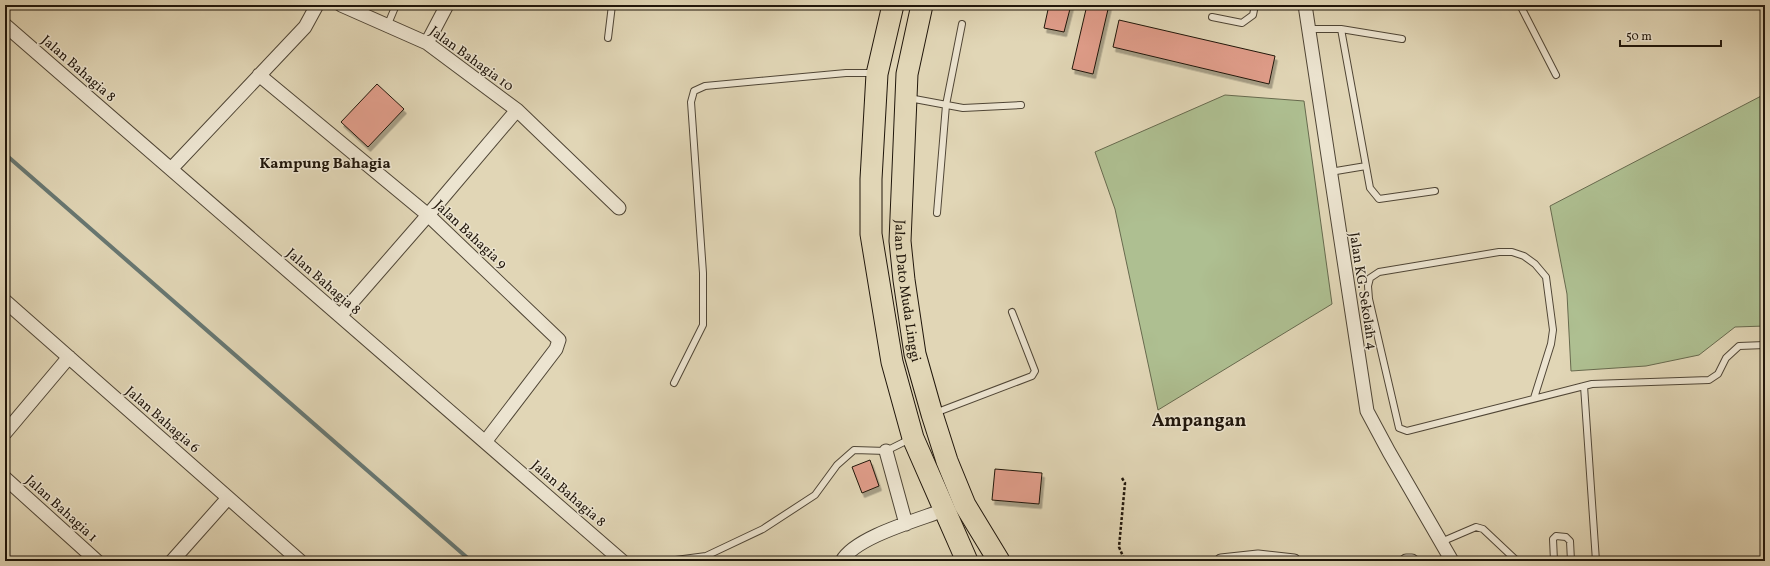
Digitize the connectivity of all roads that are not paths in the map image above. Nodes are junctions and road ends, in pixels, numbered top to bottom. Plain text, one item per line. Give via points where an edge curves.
1 (317, 5) edge
2 (340, 5) edge
3 (396, 5) edge
4 (447, 5) edge
5 (612, 5) edge
6 (893, 5) edge
7 (922, 5) edge
8 (1255, 5) edge
9 (1305, 5) edge
10 (1520, 5) edge
11 (1212, 17) dead end
12 (388, 24) junction
13 (962, 24) dead end
14 (5, 25) edge
15 (1309, 29) junction
16 (1342, 29) junction
17 (608, 38) dead end
18 (1402, 39) dead end
19 (427, 43) junction
20 (877, 74) junction
21 (259, 75) junction
22 (1556, 75) dead end
23 (906, 97) junction
24 (946, 105) junction
25 (1021, 105) dead end
26 (517, 110) junction
27 (1366, 166) junction
28 (171, 169) junction
29 (1330, 172) junction
30 (1435, 191) dead end
31 (619, 208) dead end
32 (937, 213) dead end
33 (428, 215) junction
34 (5, 301) edge
35 (1012, 312) dead end
36 (340, 316) junction
37 (1765, 345) edge
38 (69, 357) junction
39 (674, 383) dead end
40 (1584, 386) junction
41 (1534, 398) junction
42 (932, 414) junction
43 (5, 433) edge
44 (914, 438) junction
45 (485, 442) junction
46 (886, 451) junction
47 (5, 478) edge
48 (228, 498) junction
49 (944, 510) junction
50 (906, 524) junction
51 (1441, 542) junction
52 (706, 556) junction
53 (97, 561) edge
54 (172, 561) edge
55 (300, 561) edge
56 (623, 561) edge
57 (668, 561) edge
58 (711, 561) edge
59 (842, 561) edge
60 (967, 561) edge
61 (999, 561) edge
62 (1221, 561) edge
63 (1289, 561) edge
64 (1406, 561) edge
65 (1412, 561) edge
66 (1452, 561) edge
67 (1517, 561) edge
68 (1554, 561) edge
69 (1571, 561) edge
70 (1596, 561) edge

1 - 21 street via 305,27
2 - 12 street, Jalan Bahagia 10
3 - 12 lane
4 - 19 street
5 - 17 lane
6 - 20 highway, Jalan Dato Muda Linggi
7 - 23 highway, Jalan Dato Muda Linggi via 907,74
8 - 11 lane via 1253,15 1242,22
9 - 15 street, Jalan KG. Sekolah 4
10 - 22 lane
12 - 19 street, Jalan Bahagia 10
13 - 24 lane
14 - 28 street, Jalan Bahagia 8
15 - 16 lane
15 - 29 street, Jalan KG. Sekolah 4
16 - 18 lane
16 - 27 lane
19 - 26 street, Jalan Bahagia 10
20 - 39 lane via 846,73 712,85 694,91 690,102 702,273 703,325
20 - 44 highway, Jalan Dato Muda Linggi via 871,179 871,234 892,362
21 - 28 street
21 - 33 street, Jalan Bahagia 9
23 - 24 lane
23 - 42 highway, Jalan Dato Muda Linggi via 900,241 915,354
24 - 25 lane via 963,108
24 - 32 lane
26 - 31 street, Jalan Bahagia 10
26 - 33 street, Jalan Bahagia 10
27 - 29 lane
27 - 30 lane via 1370,188 1379,199
28 - 36 street, Jalan Bahagia 8
29 - 51 street, Jalan KG. Sekolah 4 via 1367,411
33 - 36 street, Jalan Bahagia 10
33 - 45 street, Jalan Bahagia 9 via 559,340 556,349
34 - 38 street, Jalan Bahagia 6
35 - 42 lane via 1035,371 1032,376
36 - 45 street, Jalan Bahagia 8
37 - 40 lane via 1739,346 1726,358 1718,374 1709,380
38 - 43 street
38 - 48 street, Jalan Bahagia 6
40 - 41 lane
40 - 70 lane
41 - 41 lane via 1407,431 1399,428 1370,299 1370,278 1379,272 1499,252 1512,252 1524,256 1535,264 1546,278 1553,330
42 - 61 highway, Jalan Dato Muda Linggi via 965,505
44 - 46 lane
44 - 49 highway, Jalan Dato Muda Linggi
45 - 56 street, Jalan Bahagia 8
46 - 50 street
46 - 52 lane via 854,450 837,465 815,495 763,529
47 - 53 street, Jalan Bahagia 1
48 - 54 street
48 - 55 street, Jalan Bahagia 6
49 - 50 street
49 - 60 highway, Jalan Dato Muda Linggi
50 - 59 street via 851,549
51 - 66 street, Jalan KG. Sekolah 4
51 - 67 lane via 1476,527 1483,529
52 - 57 lane
52 - 58 lane
62 - 63 street via 1258,557
64 - 65 street
68 - 69 lane via 1553,539 1556,536 1566,537 1570,541

